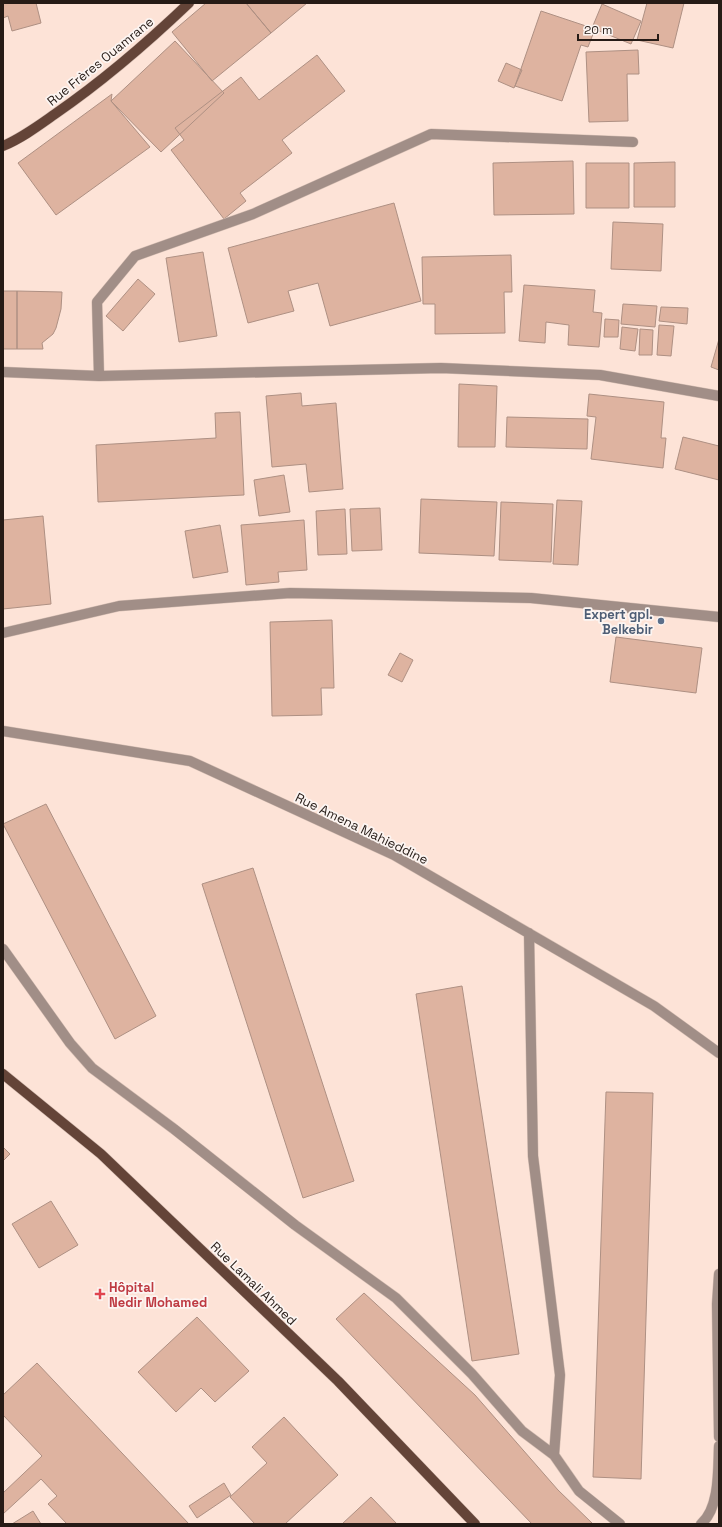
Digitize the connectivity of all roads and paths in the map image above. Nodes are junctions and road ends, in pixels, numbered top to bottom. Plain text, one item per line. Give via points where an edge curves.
1 (189, 3) edge
2 (633, 142) dead end
3 (3, 146) edge
4 (3, 372) edge
5 (99, 376) junction
6 (719, 396) edge
7 (719, 617) edge
8 (3, 633) edge
9 (3, 731) edge
10 (529, 933) junction
11 (3, 949) edge
12 (719, 1054) edge
13 (3, 1074) edge
14 (719, 1274) edge
15 (719, 1437) edge
16 (719, 1446) edge
17 (554, 1455) junction
18 (475, 1524) edge
19 (620, 1524) edge
20 (701, 1524) edge

1 - 3 main road, Rue Frères Ouamrane via 143,46 82,95 18,139
2 - 5 street via 430,134 253,214 135,256 97,302
4 - 5 street
5 - 6 street via 441,368 600,375
7 - 8 street via 531,598 290,593 119,606
9 - 10 street, Rue Amena Mahieddine via 190,761 394,855
10 - 12 street, Rue Amena Mahieddine via 654,1006
10 - 17 street via 533,1156 560,1375
11 - 17 street via 70,1043 92,1068 396,1298 472,1374 522,1431
13 - 18 main road, Rue Lamali Ahmed via 101,1154 338,1381
14 - 15 street
16 - 20 street via 718,1488 708,1519
17 - 19 street via 579,1491

